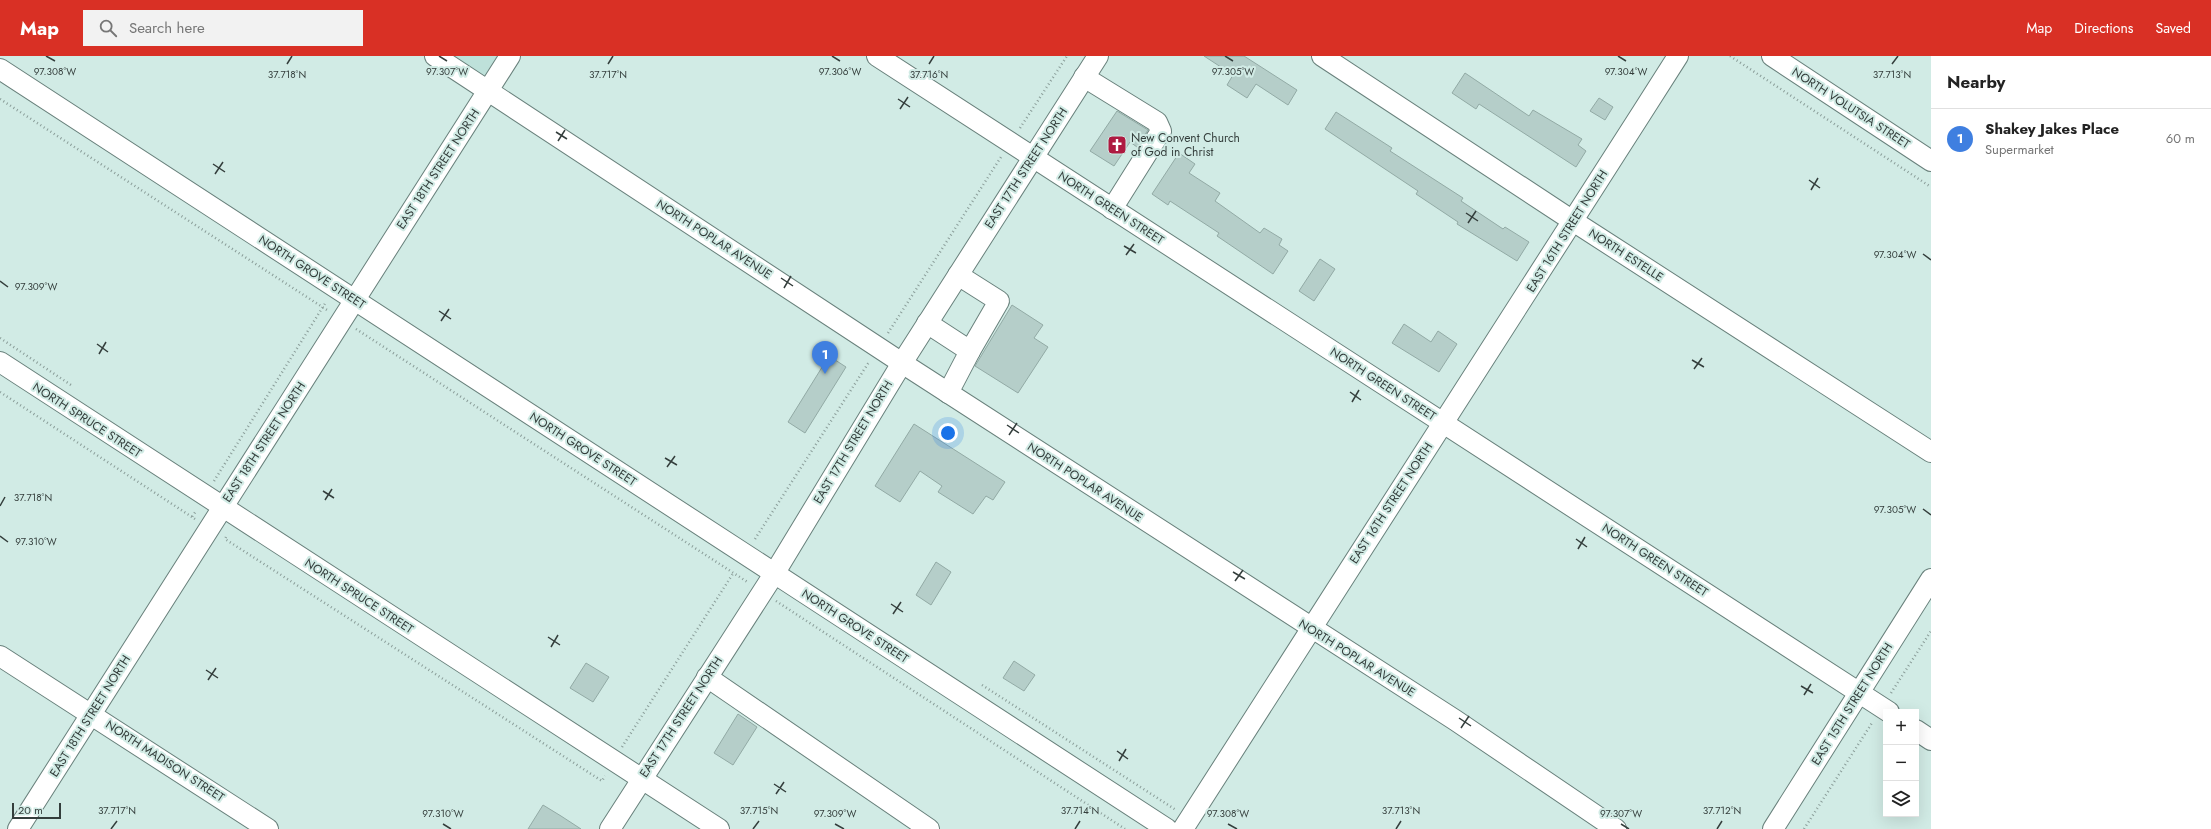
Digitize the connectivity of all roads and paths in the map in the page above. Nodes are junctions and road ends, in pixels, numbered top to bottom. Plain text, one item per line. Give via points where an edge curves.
1 (434, 56) edge
2 (510, 56) edge
3 (877, 56) edge
4 (1067, 56) edge
5 (1098, 56) edge
6 (1322, 56) edge
7 (1678, 56) edge
8 (1730, 56) edge
9 (1772, 56) edge
10 (0, 69) edge
11 (1084, 78) junction
12 (488, 91) junction
13 (0, 99) edge
14 (1010, 143) junction
15 (1033, 158) junction
16 (1931, 161) edge
17 (1931, 187) edge
18 (1112, 209) junction
19 (1573, 221) junction
20 (958, 275) junction
21 (354, 300) junction
22 (342, 320) junction
23 (927, 323) junction
24 (878, 347) junction
25 (970, 351) junction
26 (0, 362) edge
27 (902, 363) junction
28 (0, 392) edge
29 (948, 393) junction
30 (1443, 422) junction
31 (1931, 452) edge
32 (230, 513) junction
33 (192, 517) dead end
34 (745, 555) junction
35 (733, 573) junction
36 (774, 574) junction
37 (1931, 579) edge
38 (762, 591) junction
39 (1310, 628) junction
40 (1931, 631) edge
41 (0, 656) edge
42 (707, 677) junction
43 (976, 682) dead end
44 (1859, 692) junction
45 (1884, 709) edge
46 (1887, 709) edge
47 (91, 714) junction
48 (1883, 714) edge
49 (1919, 732) edge
50 (1931, 740) edge
51 (619, 753) junction
52 (641, 779) junction
53 (1186, 824) edge
54 (18, 829) edge
55 (268, 829) edge
56 (610, 829) edge
57 (719, 829) edge
58 (928, 829) edge
59 (1125, 829) edge
60 (1167, 829) edge
61 (1616, 829) edge
62 (1773, 829) edge
63 (1804, 829) edge

1 - 12 street, NORTH POPLAR AVENUE
2 - 12 street, EAST 18TH STREET NORTH
3 - 14 street, NORTH GREEN STREET
4 - 14 path
5 - 11 street, EAST 17TH STREET NORTH
6 - 19 street, NORTH ESTELLE
7 - 19 street, EAST 16TH STREET NORTH
8 - 17 path
9 - 16 street, NORTH VOLUTSIA STREET
10 - 21 street, NORTH GROVE STREET
11 - 15 street, EAST 17TH STREET NORTH
11 - 18 street via 1157,122 1161,131
12 - 21 street, EAST 18TH STREET NORTH
12 - 24 street, NORTH POPLAR AVENUE
13 - 22 path
14 - 15 street, NORTH GREEN STREET
14 - 24 path
15 - 18 street, NORTH GREEN STREET
15 - 20 street, EAST 17TH STREET NORTH
18 - 30 street, NORTH GREEN STREET
19 - 30 street, EAST 16TH STREET NORTH
19 - 31 street, NORTH ESTELLE
20 - 23 street, EAST 17TH STREET NORTH
20 - 25 street via 999,301
21 - 22 street, EAST 18TH STREET NORTH
21 - 34 street, NORTH GROVE STREET
22 - 32 street, EAST 18TH STREET NORTH
22 - 35 path
23 - 25 street
23 - 27 street, EAST 17TH STREET NORTH
24 - 27 street, NORTH POPLAR AVENUE
24 - 34 path
25 - 29 street
26 - 32 street, NORTH SPRUCE STREET
27 - 29 street, NORTH POPLAR AVENUE
27 - 36 street, EAST 17TH STREET NORTH
28 - 33 path
29 - 39 street, NORTH POPLAR AVENUE
30 - 39 street, EAST 16TH STREET NORTH
30 - 44 street, NORTH GREEN STREET
32 - 47 street, EAST 18TH STREET NORTH
32 - 51 street, NORTH SPRUCE STREET
32 - 51 path via 225,539 602,781
34 - 35 path
34 - 36 street, NORTH GROVE STREET
35 - 38 path
35 - 51 path
36 - 38 street, EAST 17TH STREET NORTH
36 - 60 street, NORTH GROVE STREET
37 - 44 street, EAST 15TH STREET NORTH
38 - 42 street, EAST 17TH STREET NORTH
38 - 59 path
39 - 53 street, EAST 16TH STREET NORTH
39 - 61 street, NORTH POPLAR AVENUE via 1455,720
40 - 46 path
41 - 47 street, NORTH MADISON STREET
42 - 52 street, EAST 17TH STREET NORTH
42 - 58 street
43 - 53 path
44 - 45 street, NORTH GREEN STREET
44 - 62 street, EAST 15TH STREET NORTH
47 - 54 street, EAST 18TH STREET NORTH
47 - 55 street, NORTH MADISON STREET
48 - 63 path
49 - 50 street
51 - 52 street, NORTH SPRUCE STREET
52 - 56 street, EAST 17TH STREET NORTH
52 - 57 street, NORTH SPRUCE STREET

